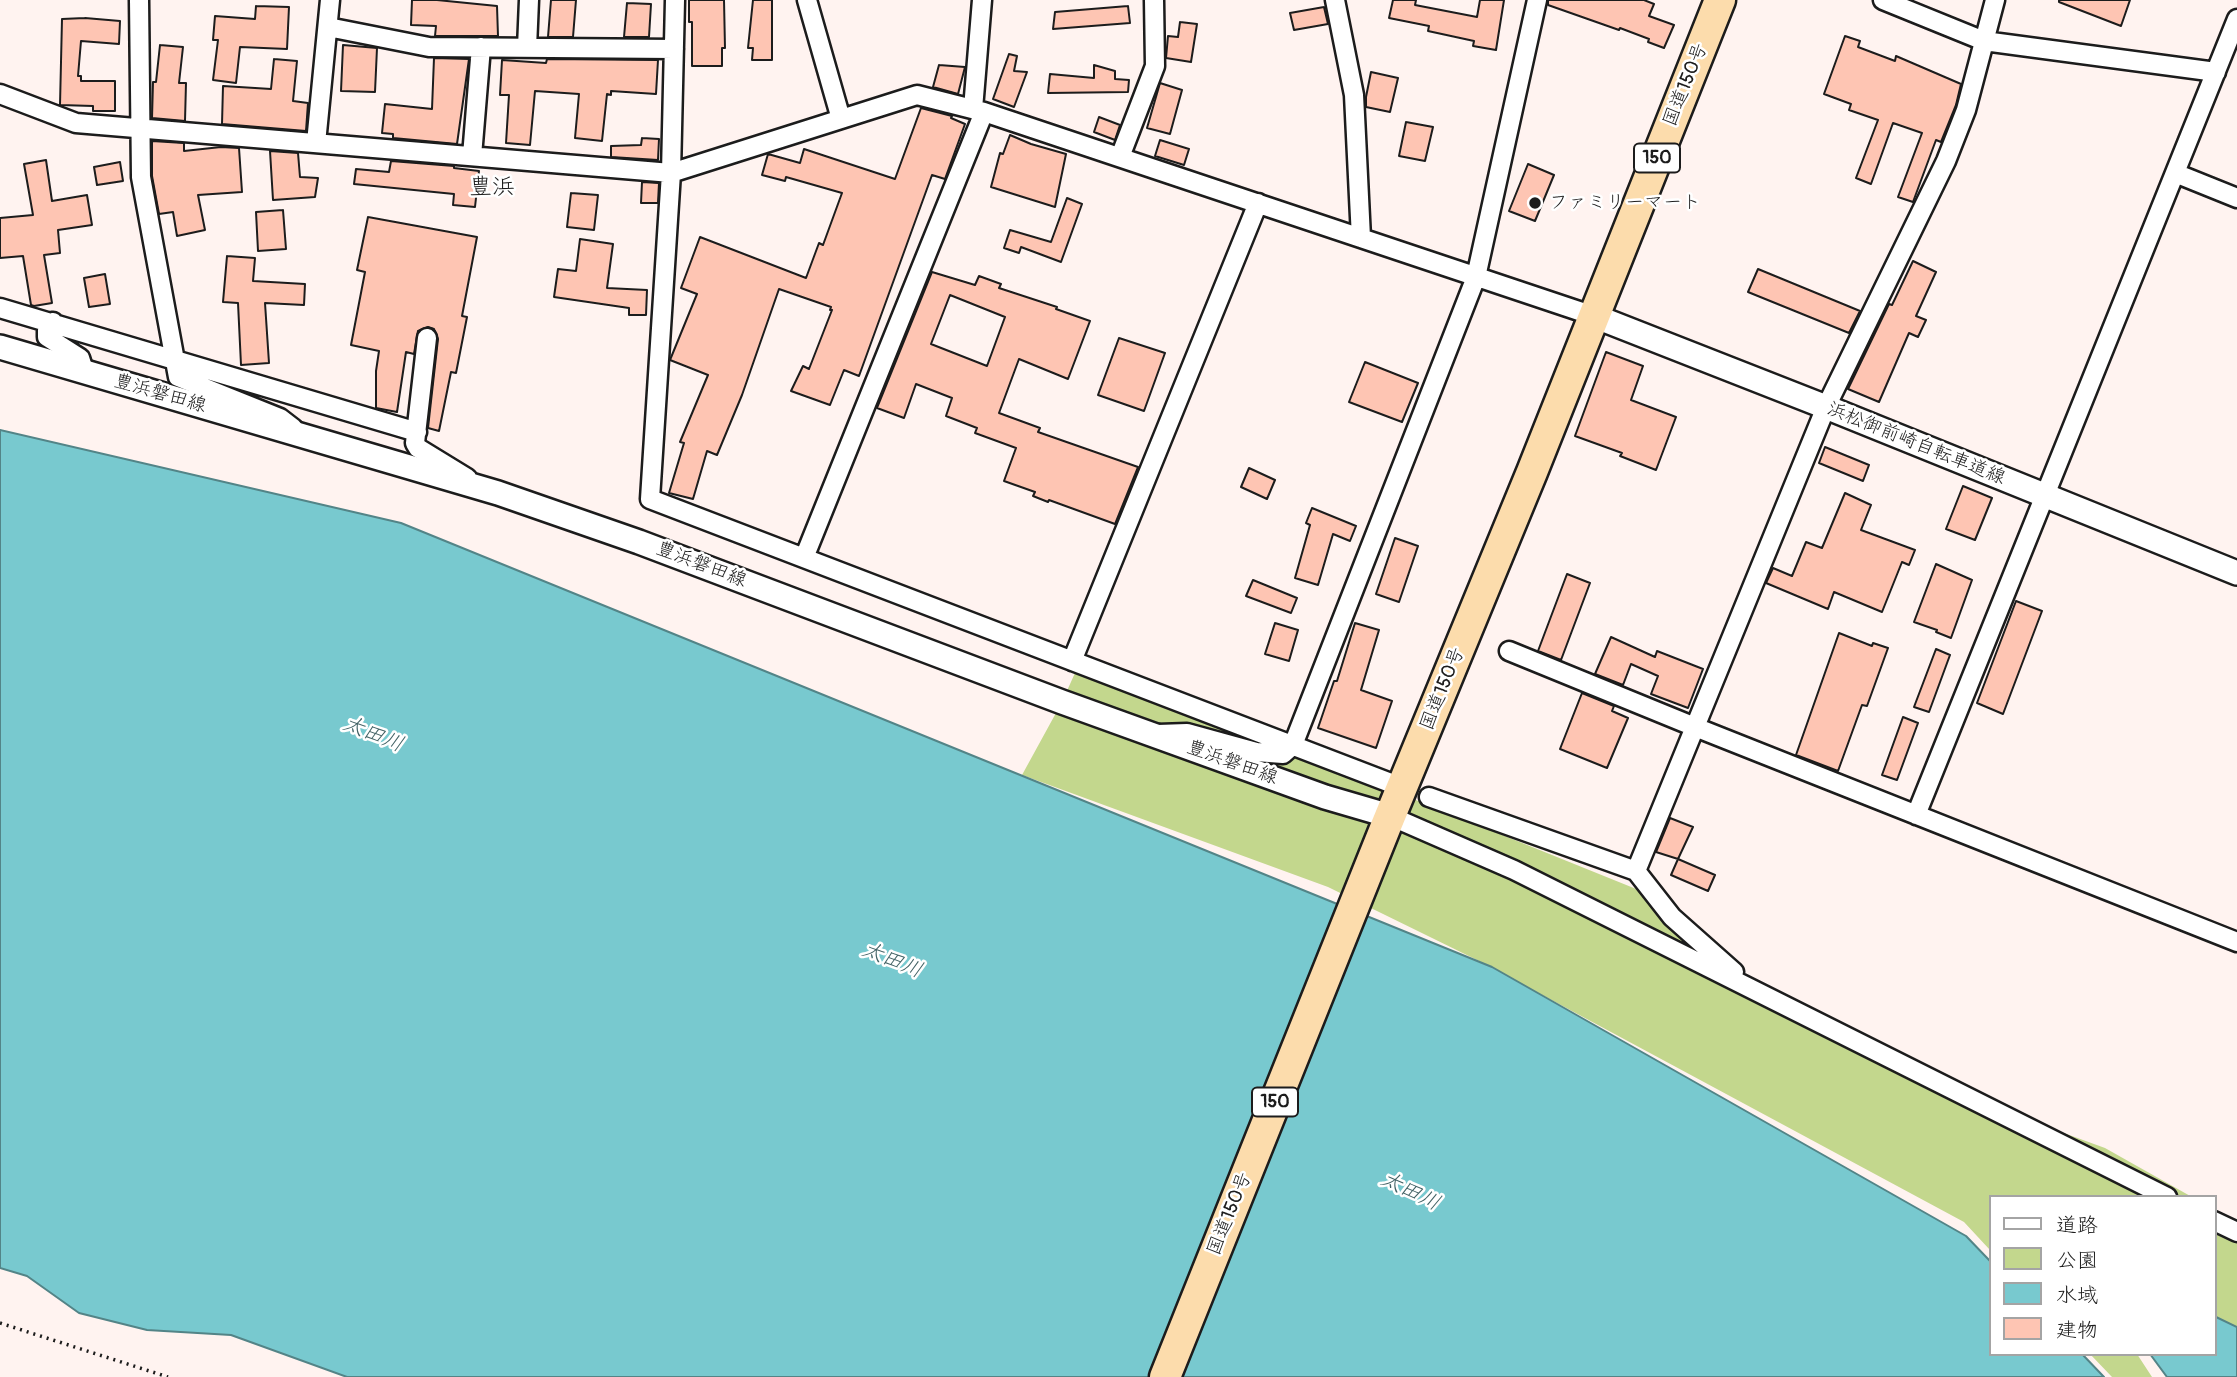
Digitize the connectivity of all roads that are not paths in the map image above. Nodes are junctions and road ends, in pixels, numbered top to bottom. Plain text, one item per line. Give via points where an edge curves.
1 (139, 0) edge
2 (330, 0) edge
3 (529, 0) edge
4 (675, 0) edge
5 (807, 0) edge
6 (982, 0) edge
7 (1154, 0) edge
8 (1335, 0) edge
9 (1537, 0) edge
10 (1720, 0) edge
11 (1883, 0) edge
12 (1995, 0) edge
13 (2237, 19) edge
14 (328, 27) junction
15 (1984, 41) junction
16 (481, 47) junction
17 (527, 48) junction
18 (674, 49) junction
19 (2216, 72) junction
20 (0, 94) edge
21 (979, 110) junction
22 (841, 119) junction
23 (140, 128) junction
24 (316, 143) junction
25 (472, 156) junction
26 (1120, 157) junction
27 (671, 173) junction
28 (2175, 173) junction
29 (2237, 198) edge
30 (1258, 204) junction
31 (1361, 238) junction
32 (1476, 277) junction
33 (0, 308) edge
34 (1594, 316) junction
35 (54, 322) junction
36 (427, 338) dead end
37 (0, 347) edge
38 (175, 361) junction
39 (84, 371) junction
40 (1826, 407) junction
41 (418, 432) junction
42 (304, 436) junction
43 (485, 489) junction
44 (2046, 496) junction
45 (804, 558) junction
46 (2237, 573) edge
47 (1509, 651) dead end
48 (1072, 661) junction
49 (1695, 727) junction
50 (1151, 734) junction
51 (1293, 745) junction
52 (1388, 782) dead end
53 (1429, 797) dead end
54 (1916, 815) junction
55 (1388, 821) junction
56 (1636, 872) junction
57 (2237, 943) edge
58 (1752, 988) junction
59 (2163, 1195) edge
60 (2216, 1222) edge
61 (2237, 1232) edge
62 (1165, 1377) edge

1 - 23 street
2 - 14 street
3 - 17 street
4 - 18 street
5 - 22 street
6 - 21 street
7 - 26 street via 1156,66
8 - 31 street via 1354,95
9 - 32 street
10 - 34 highway, 国道150号 / 150
11 - 15 street
12 - 15 street
13 - 19 street
14 - 16 street via 429,47
14 - 24 street
15 - 19 street
15 - 40 street via 1966,110 1946,161
16 - 17 street
16 - 25 street
17 - 18 street
18 - 27 street
19 - 28 street
20 - 23 street via 76,123
21 - 22 street via 917,95
21 - 26 street
21 - 45 street
22 - 27 street
23 - 24 street
23 - 38 street via 141,177
24 - 25 street
25 - 27 street
26 - 30 street
27 - 45 street via 650,499
28 - 29 street
28 - 44 street
30 - 31 street
30 - 48 street
31 - 32 street
32 - 34 street
32 - 51 street
33 - 35 street
34 - 40 main road, 浜松御前崎自転車道線
34 - 55 highway, 国道150号 / 150
35 - 38 street
35 - 39 street via 47,337 80,358
36 - 41 street
37 - 39 main road, 豊浜磐田線
38 - 41 street
38 - 42 street via 178,377 280,418
39 - 42 main road, 豊浜磐田線
40 - 44 main road, 浜松御前崎自転車道線
40 - 49 street
41 - 43 street via 418,448
42 - 43 main road, 豊浜磐田線
43 - 50 main road, 豊浜磐田線
44 - 46 main road, 浜松御前崎自転車道線
44 - 54 street
45 - 48 street
47 - 49 street
48 - 51 street
49 - 54 street
49 - 56 street
50 - 51 street via 1187,733 1256,752 1283,754
50 - 55 main road, 豊浜磐田線
51 - 52 street
53 - 56 street
54 - 57 street
55 - 58 street via 1514,870
55 - 62 highway, 国道150号 / 150
56 - 58 street via 1672,918
58 - 59 street
60 - 61 street

